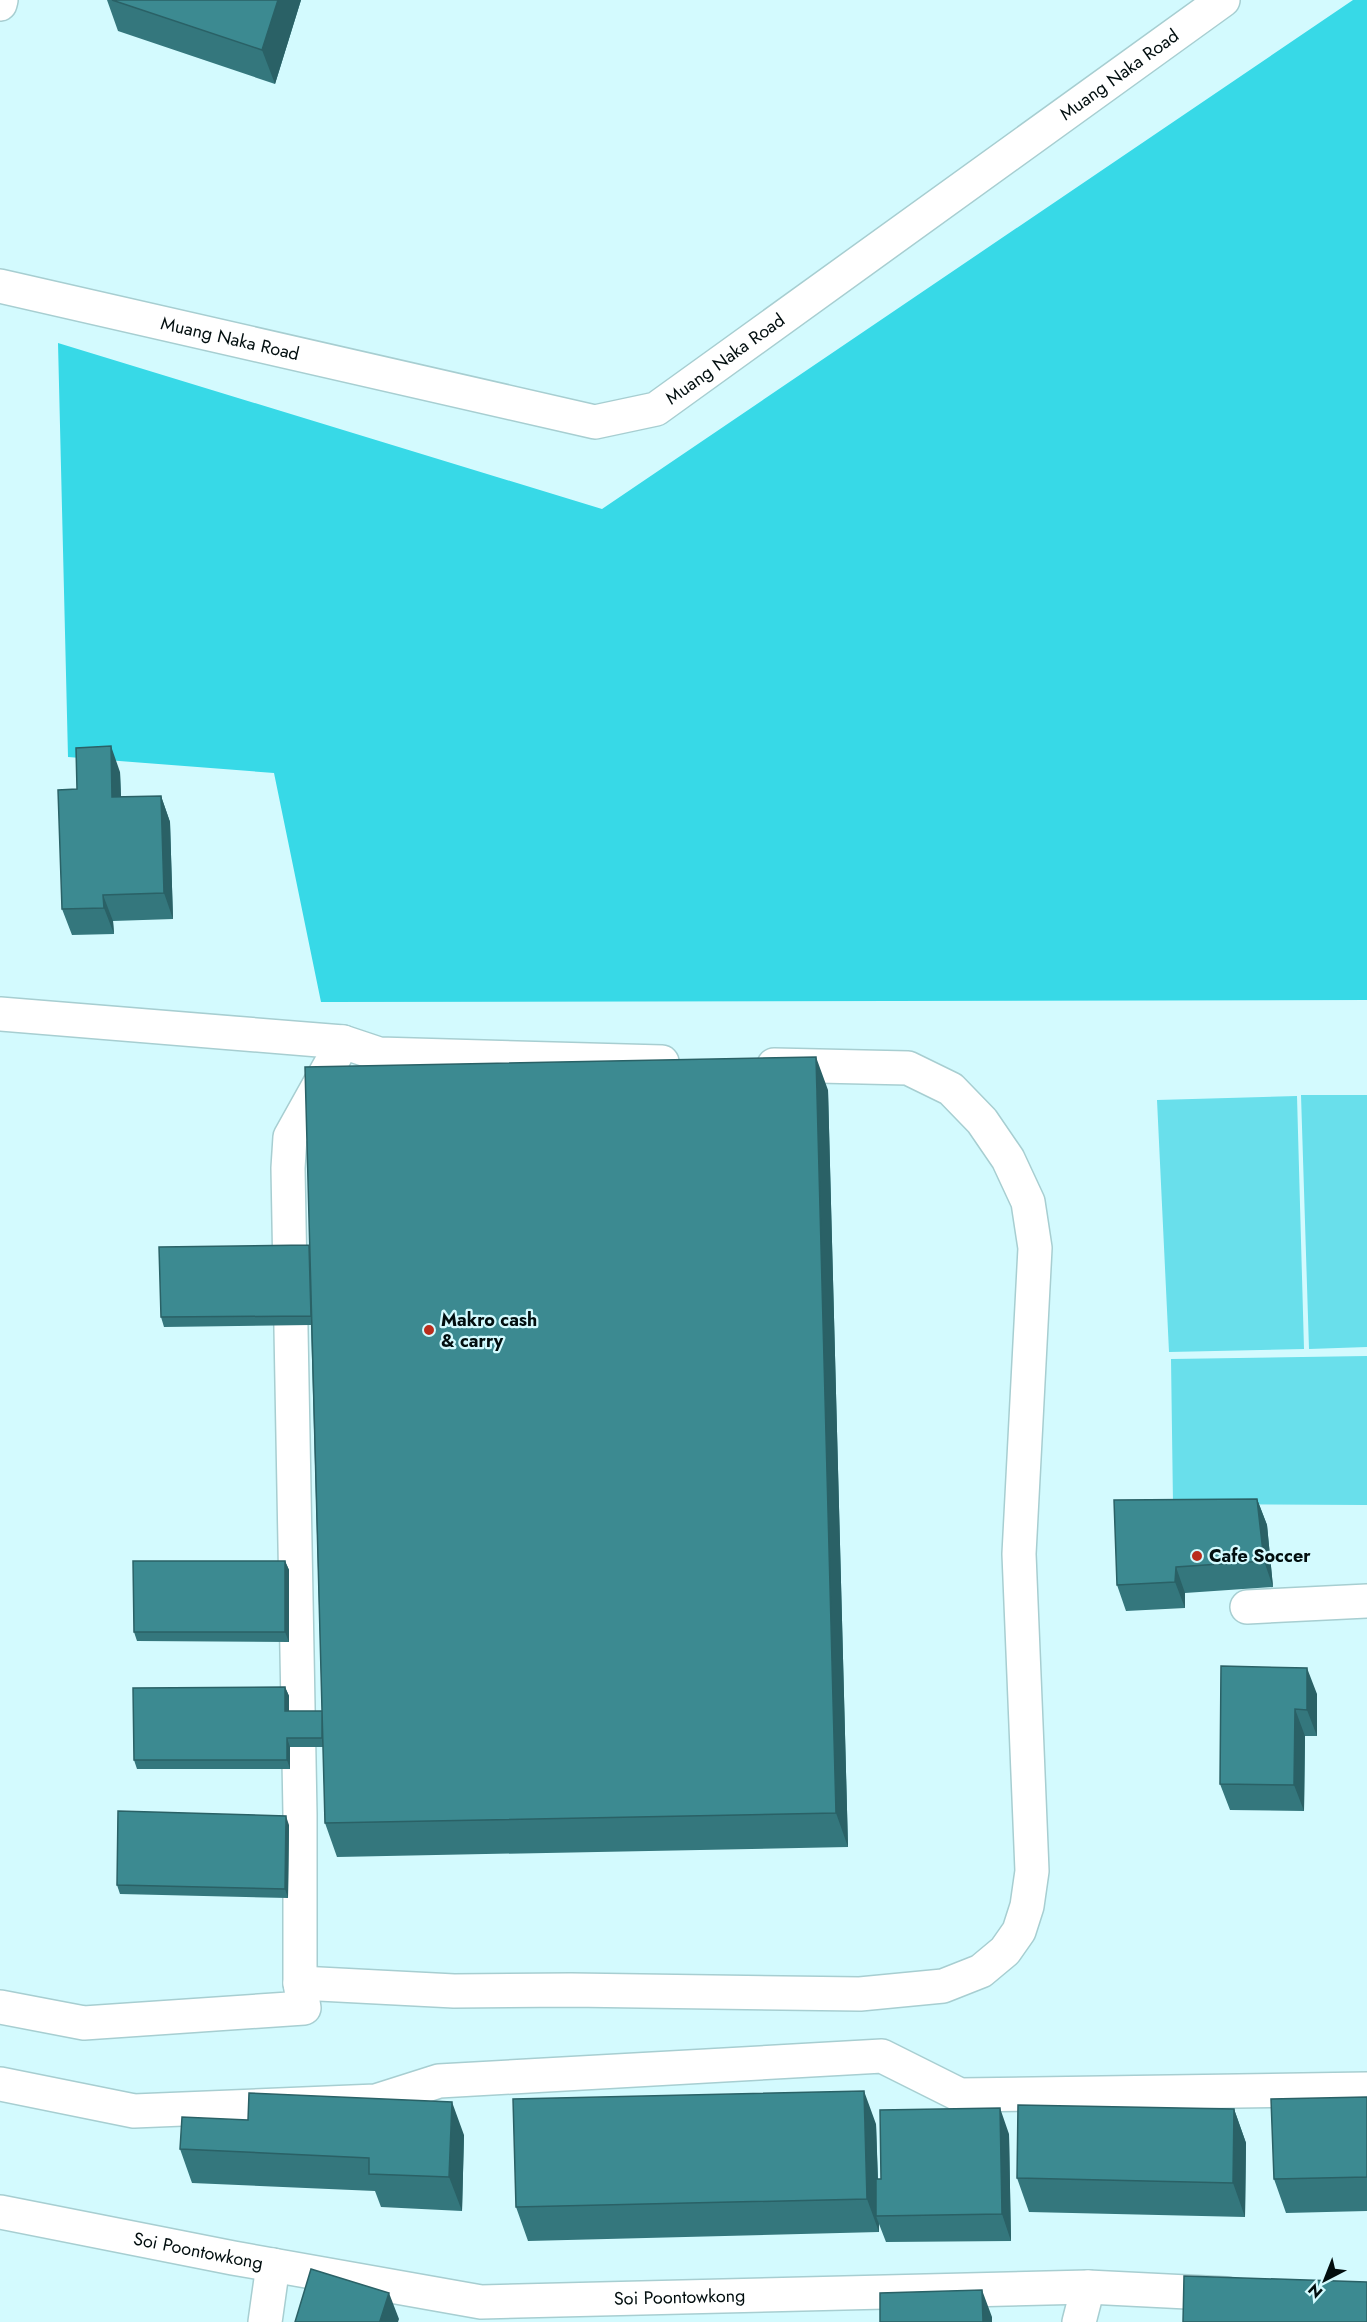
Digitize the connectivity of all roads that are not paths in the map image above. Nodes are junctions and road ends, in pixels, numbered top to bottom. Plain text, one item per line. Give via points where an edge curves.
1 (1223, 0) edge
2 (0, 286) edge
3 (0, 1014) edge
4 (343, 1042) junction
5 (696, 1063) edge
6 (743, 1064) edge
7 (1367, 1601) edge
8 (1247, 1606) dead end
9 (300, 1983) junction
10 (0, 2007) edge
11 (0, 2084) edge
12 (1367, 2089) edge
13 (0, 2212) edge
14 (273, 2265) junction
15 (1088, 2287) junction
16 (1262, 2296) edge
17 (508, 2312) edge
18 (265, 2322) edge
19 (1079, 2322) edge

1 - 2 street, Muang Naka Road via 656,409 595,422
3 - 4 street
4 - 5 street via 379,1054
4 - 9 street via 290,1137 288,1168
6 - 9 street via 908,1068 951,1089 982,1121 1008,1159 1028,1202 1035,1248 1019,1554 1032,1871 1019,1931 1005,1951 981,1971 943,1986 860,1994 454,1991
7 - 8 street
9 - 10 street via 304,2008 84,2023
11 - 12 street via 134,2111 376,2101 440,2081 882,2056 960,2095
13 - 14 street, Soi Poontowkong
14 - 17 street, Soi Poontowkong via 481,2302
14 - 18 street
15 - 16 street, Soi Poontowkong
15 - 17 street, Soi Poontowkong
15 - 19 street

